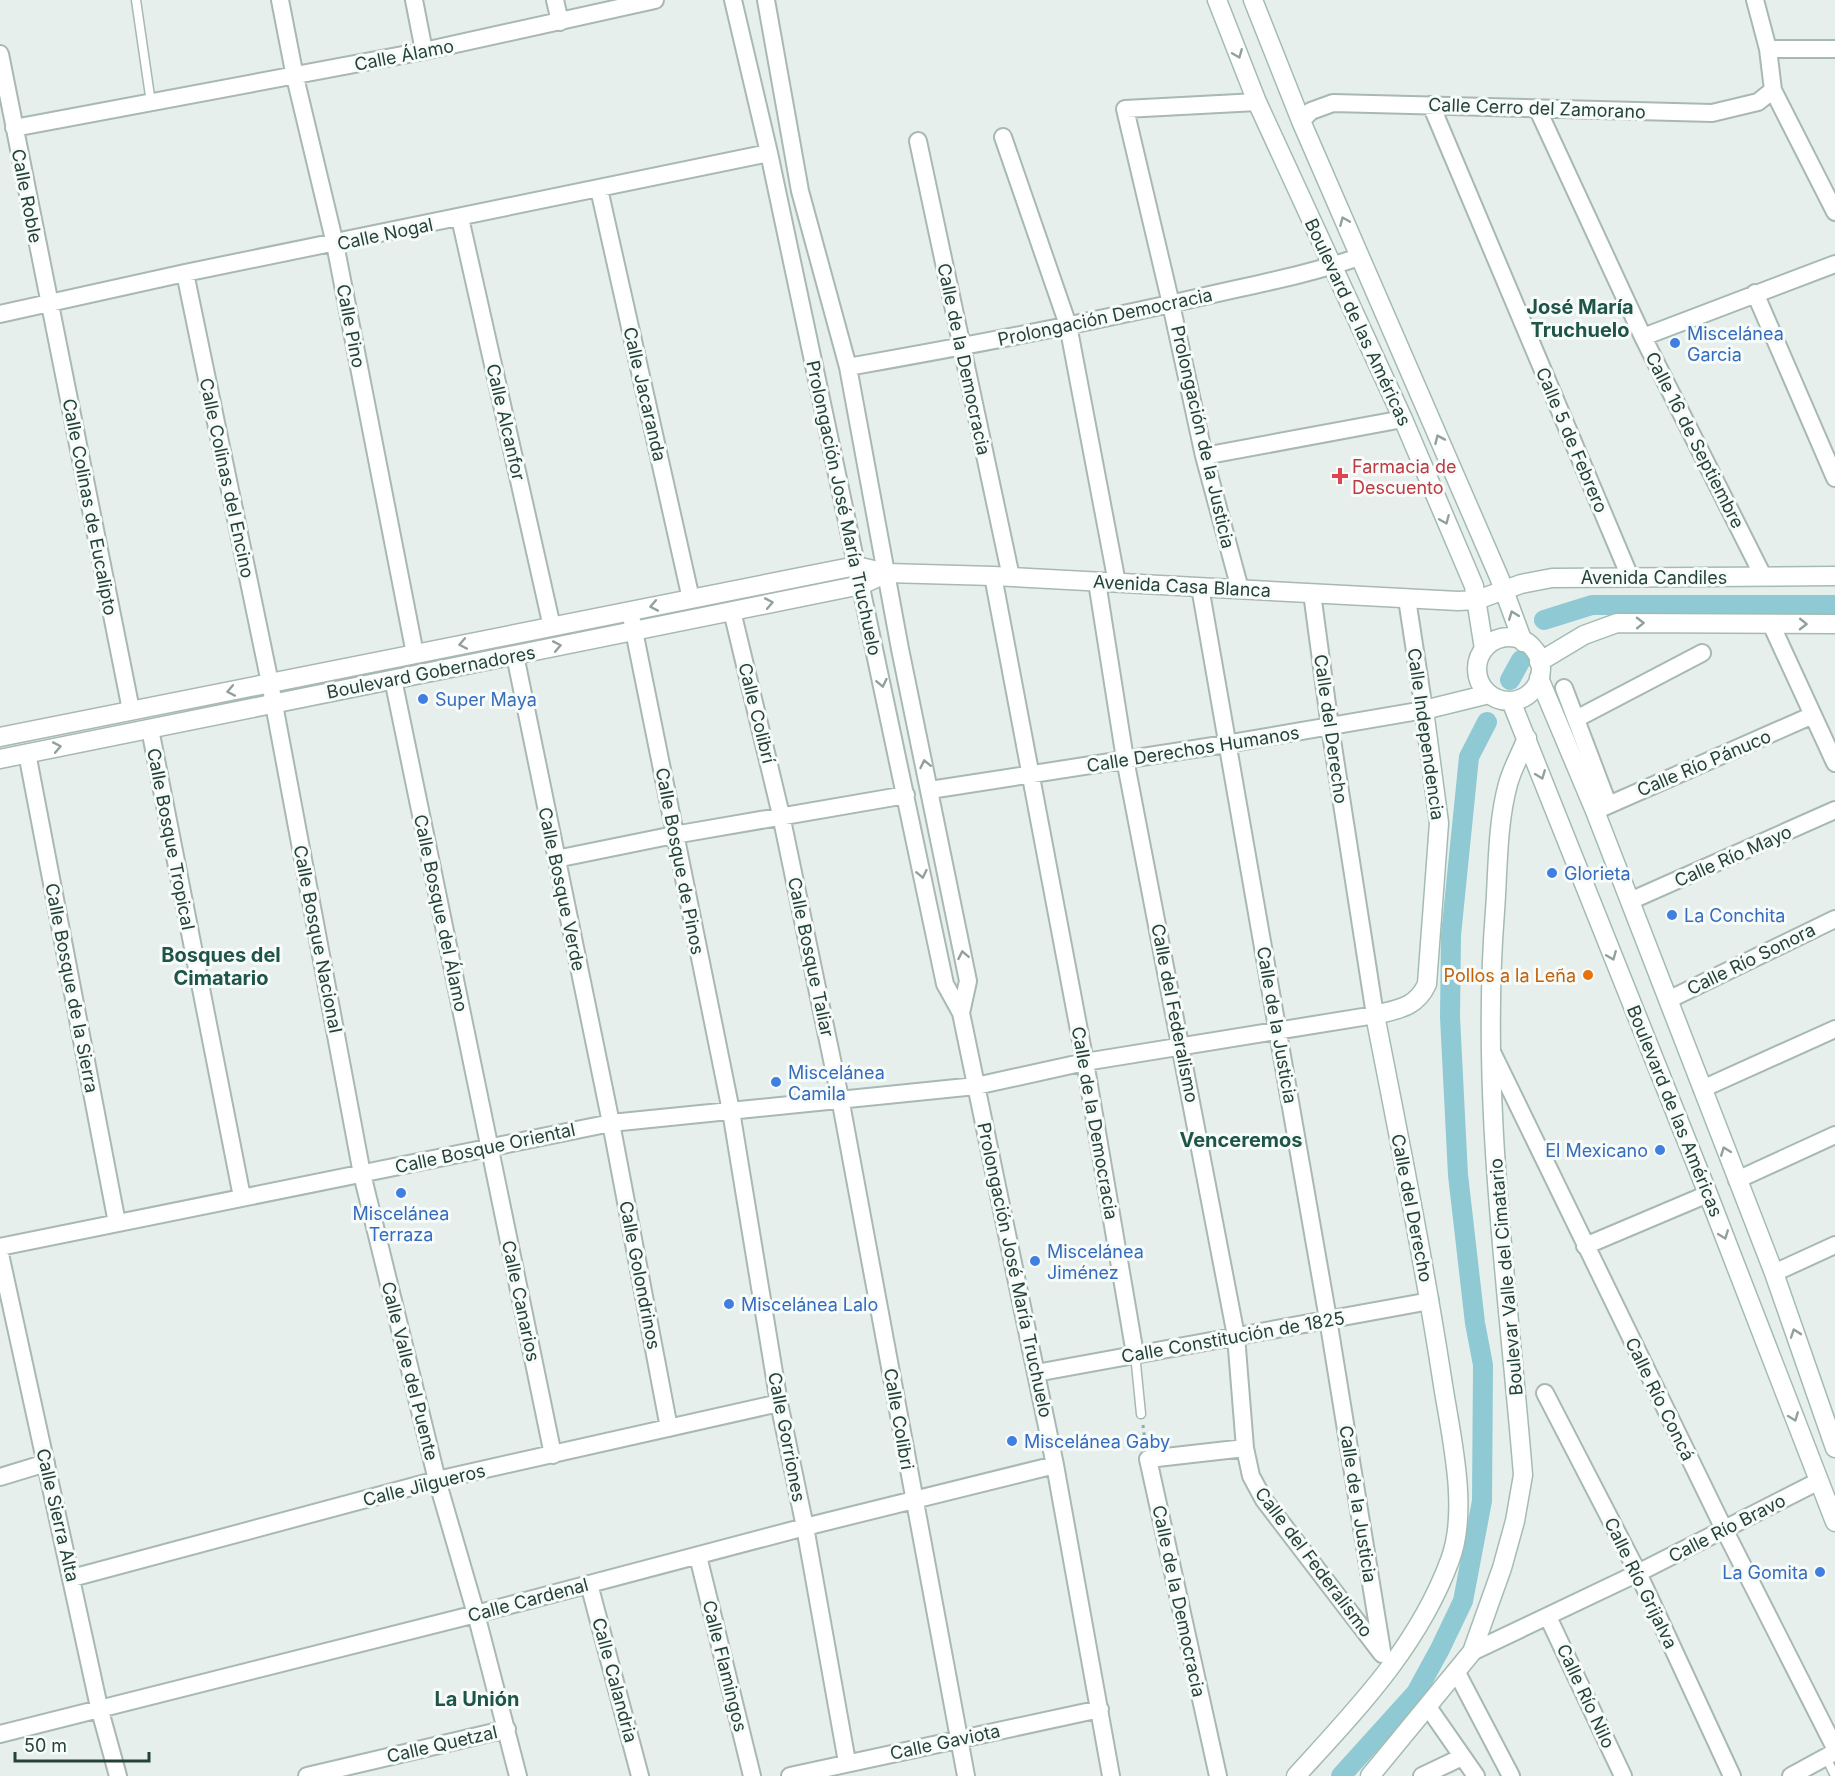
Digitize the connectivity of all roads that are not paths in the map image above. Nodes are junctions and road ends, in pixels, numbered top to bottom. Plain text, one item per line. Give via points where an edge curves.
1 (136, 0) edge
2 (280, 0) edge
3 (414, 0) edge
4 (555, 0) edge
5 (655, 0) edge
6 (733, 0) edge
7 (766, 0) edge
8 (1216, 0) edge
9 (1253, 0) edge
10 (1755, 0) edge
11 (560, 22) junction
12 (1835, 49) edge
13 (1768, 50) junction
14 (424, 51) junction
15 (0, 54) edge
16 (295, 77) junction
17 (1773, 90) junction
18 (1257, 102) junction
19 (151, 103) junction
20 (1431, 105) junction
21 (1537, 108) junction
22 (1301, 121) junction
23 (14, 128) junction
24 (1003, 137) dead end
25 (918, 141) dead end
26 (769, 153) junction
27 (599, 189) junction
28 (1835, 212) edge
29 (460, 218) junction
30 (335, 244) junction
31 (1359, 256) junction
32 (1835, 264) edge
33 (1333, 266) junction
34 (185, 273) junction
35 (1755, 293) junction
36 (48, 303) junction
37 (1171, 304) junction
38 (0, 314) edge
39 (1068, 326) junction
40 (1643, 337) junction
41 (961, 347) junction
42 (848, 367) junction
43 (1403, 419) junction
44 (1204, 456) junction
45 (1835, 478) edge
46 (856, 566) junction
47 (887, 573) junction
48 (1002, 576) junction
49 (1763, 576) junction
50 (1835, 576) edge
51 (1630, 577) junction
52 (1097, 582) junction
53 (1117, 583) junction
54 (861, 585) junction
55 (1200, 587) junction
56 (1240, 589) junction
57 (1503, 589) junction
58 (1312, 593) junction
59 (691, 599) junction
60 (1407, 599) junction
61 (1477, 600) junction
62 (630, 611) junction
63 (732, 611) junction
64 (1771, 624) junction
65 (1835, 624) edge
66 (552, 627) junction
67 (634, 631) junction
68 (1523, 642) junction
69 (1484, 649) junction
70 (1702, 653) dead end
71 (415, 654) junction
72 (515, 655) junction
73 (1539, 670) junction
74 (393, 679) junction
75 (270, 683) junction
76 (1564, 688) dead end
77 (1489, 694) junction
78 (1511, 701) junction
79 (272, 704) junction
80 (131, 710) junction
81 (1424, 710) junction
82 (1813, 716) junction
83 (1576, 719) junction
84 (1330, 727) junction
85 (150, 729) junction
86 (1, 733) edge
87 (1527, 738) junction
88 (1226, 744) junction
89 (27, 753) junction
90 (0, 759) edge
91 (1125, 759) junction
92 (1835, 763) edge
93 (1030, 775) junction
94 (930, 790) junction
95 (906, 795) junction
96 (1601, 807) junction
97 (1835, 810) edge
98 (782, 815) junction
99 (674, 835) junction
100 (556, 859) junction
101 (1630, 902) junction
102 (1835, 918) edge
103 (1668, 1000) junction
104 (962, 1013) junction
105 (1375, 1015) junction
106 (1835, 1029) edge
107 (1278, 1030) junction
108 (1182, 1046) junction
109 (1490, 1048) junction
110 (1085, 1062) junction
111 (976, 1086) junction
112 (1702, 1089) junction
113 (840, 1098) junction
114 (731, 1111) junction
115 (611, 1123) junction
116 (1835, 1135) edge
117 (489, 1146) junction
118 (362, 1174) junction
119 (1737, 1180) junction
120 (1708, 1194) junction
121 (242, 1197) junction
122 (117, 1223) junction
123 (1835, 1245) edge
124 (1585, 1246) junction
125 (0, 1247) edge
126 (0, 1254) edge
127 (1774, 1273) junction
128 (1430, 1300) junction
129 (1328, 1319) junction
130 (1236, 1336) junction
131 (1135, 1354) junction
132 (1036, 1373) junction
133 (1545, 1393) dead end
134 (778, 1403) junction
135 (1141, 1414) road end
136 (669, 1428) junction
137 (1245, 1448) junction
138 (1835, 1448) edge
139 (553, 1455) junction
140 (46, 1463) junction
141 (1055, 1465) junction
142 (0, 1477) edge
143 (437, 1480) junction
144 (1819, 1481) junction
145 (914, 1501) junction
146 (1835, 1522) edge
147 (805, 1527) junction
148 (1724, 1529) junction
149 (698, 1556) junction
150 (1638, 1574) junction
151 (72, 1578) junction
152 (589, 1584) junction
153 (476, 1614) junction
154 (1548, 1617) junction
155 (1472, 1652) junction
156 (1382, 1654) junction
157 (1456, 1671) junction
158 (1386, 1676) junction
159 (99, 1707) junction
160 (1428, 1707) junction
161 (1100, 1708) junction
162 (507, 1729) junction
163 (0, 1734) edge
164 (958, 1739) junction
165 (1832, 1752) edge
166 (1462, 1757) junction
167 (847, 1762) junction
168 (1834, 1773) edge
169 (1796, 1775) edge
170 (118, 1776) edge
171 (307, 1776) edge
172 (518, 1776) edge
173 (640, 1776) edge
174 (752, 1776) edge
175 (790, 1776) edge
176 (966, 1776) edge
177 (1111, 1776) edge
178 (1218, 1776) edge
179 (1296, 1776) edge
180 (1371, 1776) edge
181 (1422, 1776) edge
182 (1476, 1776) edge
183 (1511, 1776) edge
184 (1623, 1776) edge
185 (1732, 1776) edge

1 - 19 lane
2 - 16 street, Calle Pino
3 - 14 street
4 - 11 street
5 - 11 street, Calle Álamo
6 - 26 street, Prolongación José María Truchuelo
7 - 42 street, Prolongación José María Truchuelo via 800,191
8 -> 18 main road, Boulevard de las Américas
9 - 22 main road, Boulevard de las Américas
10 - 13 street
11 - 14 street, Calle Álamo
12 - 13 street
13 - 17 street
14 - 16 street, Calle Álamo
15 - 23 street, Calle Roble
16 - 19 street, Calle Álamo
16 - 30 street, Calle Pino
17 - 21 street, Calle Cerro del Zamorano via 1758,102 1712,113
17 - 28 street
18 - 33 main road, Boulevard de las Américas
18 - 37 street, Prolongación de la Justicia via 1125,109
19 - 23 street, Calle Álamo
20 - 21 street, Calle Cerro del Zamorano
20 - 22 street, Calle Cerro del Zamorano via 1333,104 1311,111
20 - 51 street, Calle 5 de Febrero
21 - 40 street, Calle 16 de Septiembre
31 -> 22 main road, Boulevard de las Américas
23 - 36 street, Calle Roble
24 - 39 street
25 - 41 street, Calle de la Democracia
26 - 27 street, Calle Nogal
26 - 46 street, Prolongación José María Truchuelo
27 - 29 street, Calle Nogal
27 - 59 street, Calle Jacaranda
29 - 30 street, Calle Nogal
29 - 66 street, Calle Alcanfor
30 - 34 street, Calle Nogal
30 - 71 street, Calle Pino
31 - 33 street, Prolongación Democracia
57 -> 31 main road, Boulevard de las Américas
32 - 35 street
33 - 37 street, Prolongación Democracia
33 - 43 main road, Boulevard de las Américas
34 - 36 street, Calle Nogal
34 - 75 street, Calle Colinas del Encino
35 - 40 street
35 - 45 street
36 - 38 street, Calle Nogal
36 - 80 street, Calle Colinas de Eucalipto
37 - 39 street, Prolongación Democracia
37 - 44 street, Prolongación de la Justicia
39 - 41 street, Prolongación Democracia
39 - 53 street
40 - 49 street, Calle 16 de Septiembre
41 - 42 street, Prolongación Democracia
41 - 48 street, Calle de la Democracia
42 - 47 street, Prolongación José María Truchuelo
43 - 44 street
43 -> 61 main road, Boulevard de las Américas
44 - 56 street, Prolongación de la Justicia
46 - 47 main road, Avenida Casa Blanca
46 - 54 street, Prolongación José María Truchuelo
46 - 59 main road, Boulevard Gobernadores
47 - 48 main road, Avenida Casa Blanca
47 - 54 main road, Avenida Casa Blanca
94 -> 47 street, Prolongación José María Truchuelo
48 - 52 main road, Avenida Casa Blanca
48 - 93 street, Calle de la Democracia
49 - 50 main road, Avenida Candiles
49 - 51 main road, Avenida Candiles
51 - 57 main road, Avenida Candiles via 1552,578
52 - 53 main road, Avenida Casa Blanca
52 - 91 street, Calle del Federalismo
53 - 55 main road, Avenida Casa Blanca
63 -> 54 main road, Boulevard Gobernadores
54 -> 95 street, Prolongación José María Truchuelo
55 - 56 main road, Avenida Casa Blanca
55 - 88 street, Calle de la Justicia
56 - 58 main road, Avenida Casa Blanca
57 - 61 main road, Avenida Candiles
68 -> 57 main road, Boulevard de las Américas
58 - 60 main road, Avenida Casa Blanca
58 - 84 street, Calle del Derecho
59 -> 62 main road, Boulevard Gobernadores
60 - 61 main road, Avenida Casa Blanca
60 - 81 street, Calle Independencia
61 - 69 main road, Boulevard de las Américas
62 - 66 main road, Boulevard Gobernadores
62 - 67 street, Calle Bosque de Pinos
63 - 67 main road, Boulevard Gobernadores
63 - 98 street, Calle Colibrí
64 -> 65 main road
73 -> 64 main road via 1584,635 1617,623
64 - 82 street
66 -> 71 main road, Boulevard Gobernadores
72 -> 67 main road, Boulevard Gobernadores
67 - 99 street, Calle Bosque de Pinos
68 - 69 main road via 1502,638
68 - 73 main road via 1533,649
69 - 77 main road via 1478,671
70 - 83 street
71 - 75 main road, Boulevard Gobernadores
72 - 74 main road, Boulevard Gobernadores
72 - 100 street, Calle Bosque Verde
73 - 78 main road via 1530,694
73 - 96 main road, Boulevard de las Américas
74 - 79 main road, Boulevard Gobernadores
74 - 117 street, Calle Bosque del Álamo
75 - 79 street
75 -> 80 main road, Boulevard Gobernadores
76 - 83 street, Boulevard de las Américas
77 - 78 main road
77 - 81 main road, Calle Derechos Humanos
78 - 87 main road, Boulevard de las Américas
79 - 85 main road, Boulevard Gobernadores
79 - 118 street, Calle Bosque Nacional
80 - 86 main road, Boulevard Gobernadores
81 - 84 street, Calle Derechos Humanos
81 - 105 main road, Calle Independencia via 1439,823 1427,984 1421,997 1409,1006
82 - 92 street
82 - 96 street, Calle Río Pánuco
83 - 96 street, Boulevard de las Américas
84 - 88 street, Calle Derechos Humanos
84 - 105 street, Calle del Derecho
89 -> 85 main road, Boulevard Gobernadores
85 - 121 street, Calle Bosque Tropical
87 - 109 main road, Boulevar Valle del Cimatario via 1508,784 1500,845 1490,966
87 -> 120 main road, Boulevard de las Américas
88 - 91 street, Calle Derechos Humanos
88 - 107 street, Calle de la Justicia
89 - 90 main road, Boulevard Gobernadores
89 - 122 street, Calle Bosque de la Sierra
91 - 93 street, Calle Derechos Humanos
91 - 108 street, Calle del Federalismo
93 - 94 street, Calle Derechos Humanos
93 - 110 street, Calle de la Democracia
104 -> 94 street, Prolongación José María Truchuelo via 968,981
95 - 98 street
95 -> 104 street, Prolongación José María Truchuelo via 945,984
96 - 101 main road, Boulevard de las Américas
97 - 101 street, Calle Río Mayo
98 - 99 street
98 - 113 street, Calle Bosque Taliar
99 - 100 street
99 - 114 street, Calle Bosque de Pinos
100 - 115 street, Calle Bosque Verde
101 - 103 main road, Boulevard de las Américas
102 - 103 street, Calle Río Sonora
103 - 112 main road, Boulevard de las Américas
104 - 111 street, Prolongación José María Truchuelo
105 - 107 street, Calle Bosque Oriental
105 - 128 main road, Calle del Derecho
106 - 112 street
107 - 108 street, Calle Bosque Oriental
107 - 129 street, Calle de la Justicia
108 - 110 street, Calle Bosque Oriental
108 - 130 street, Calle del Federalismo
109 - 124 street, Calle Río Concá
109 - 155 main road, Boulevar Valle del Cimatario via 1495,1152 1523,1475 1502,1568
110 - 111 street, Calle Bosque Oriental
110 - 131 street, Calle de la Democracia
111 - 113 street, Calle Bosque Oriental
111 - 132 street, Prolongación José María Truchuelo
119 -> 112 main road, Boulevard de las Américas
113 - 114 street, Calle Bosque Oriental
113 - 145 street, Calle Colibri
114 - 115 street, Calle Bosque Oriental
114 - 134 street, Calle Gorriones
115 - 117 street, Calle Bosque Oriental
115 - 136 street, Calle Golondrinos
116 - 119 street
117 - 118 street, Calle Bosque Oriental
117 - 139 street, Calle Canarios
118 - 121 street, Calle Bosque Oriental
118 - 143 street, Calle Valle del Puente
119 - 127 main road, Boulevard de las Américas
120 - 124 street
120 -> 144 main road, Boulevard de las Américas
121 - 122 street, Calle Bosque Oriental
122 - 125 street, Calle Bosque Oriental
123 - 127 street
124 - 148 street, Calle Río Concá
126 - 140 street, Calle Sierra Alta
138 -> 127 main road, Boulevard de las Américas
128 - 129 street, Calle Constitución de 1825
128 - 158 main road, Calle del Derecho via 1457,1483 1457,1520 1451,1558
129 - 130 street, Calle Constitución de 1825
129 - 156 street, Calle de la Justicia
130 - 131 street, Calle Constitución de 1825
130 - 137 street, Calle del Federalismo
131 - 132 street, Calle Constitución de 1825
131 - 135 lane, Calle de la Democracia
132 - 141 street, Prolongación José María Truchuelo
133 - 150 street, Calle Río Grijalva
134 - 136 street, Calle Jilgueros
134 - 147 street, Calle Gorriones
136 - 139 street, Calle Jilgueros
137 - 156 street, Calle del Federalismo via 1251,1476 1263,1500
137 - 178 street, Calle de la Democracia via 1148,1459
139 - 143 street, Calle Jilgueros
140 - 142 street
140 - 151 street, Calle Sierra Alta
141 - 145 street, Calle Cardenal
141 - 161 street, Prolongación José María Truchuelo
143 - 151 street, Calle Jilgueros
143 - 153 street, Calle Valle del Puente
144 - 146 main road, Boulevard de las Américas
144 - 148 street, Calle Río Bravo
145 - 147 street, Calle Cardenal
145 - 164 street, Calle Colibri
147 - 149 street, Calle Cardenal
147 - 167 street, Calle Gorriones
148 - 150 street, Calle Río Bravo
148 - 165 street, Calle Río Concá
149 - 152 street, Calle Cardenal
149 - 174 street, Calle Flamingos
150 - 154 street, Calle Río Bravo
150 - 185 street, Calle Río Grijalva
151 - 159 street, Calle Sierra Alta
152 - 153 street, Calle Cardenal
152 - 173 street, Calle Calandria
153 - 159 street, Calle Cardenal
153 - 162 street, Calle Valle del Puente
154 - 155 street, Calle Río Bravo
154 - 184 street, Calle Río Nilo
155 - 157 main road, Boulevar Valle del Cimatario
156 - 158 street, Calle de la Justicia
157 - 160 main road, Boulevar Valle del Cimatario
157 - 183 street
158 - 179 main road, Calle del Derecho
159 - 163 street, Calle Cardenal
159 - 170 street, Calle Sierra Alta
160 - 166 street
160 - 180 main road, Boulevar Valle del Cimatario
161 - 164 street, Calle Gaviota
161 - 177 street, Prolongación José María Truchuelo
162 - 171 street, Calle Quetzal
162 - 172 street, Calle Valle del Puente
164 - 167 street, Calle Gaviota
164 - 176 street, Calle Colibri
165 - 168 lane
165 - 169 street
166 - 181 street
166 - 182 street
167 - 175 street, Calle Gaviota

